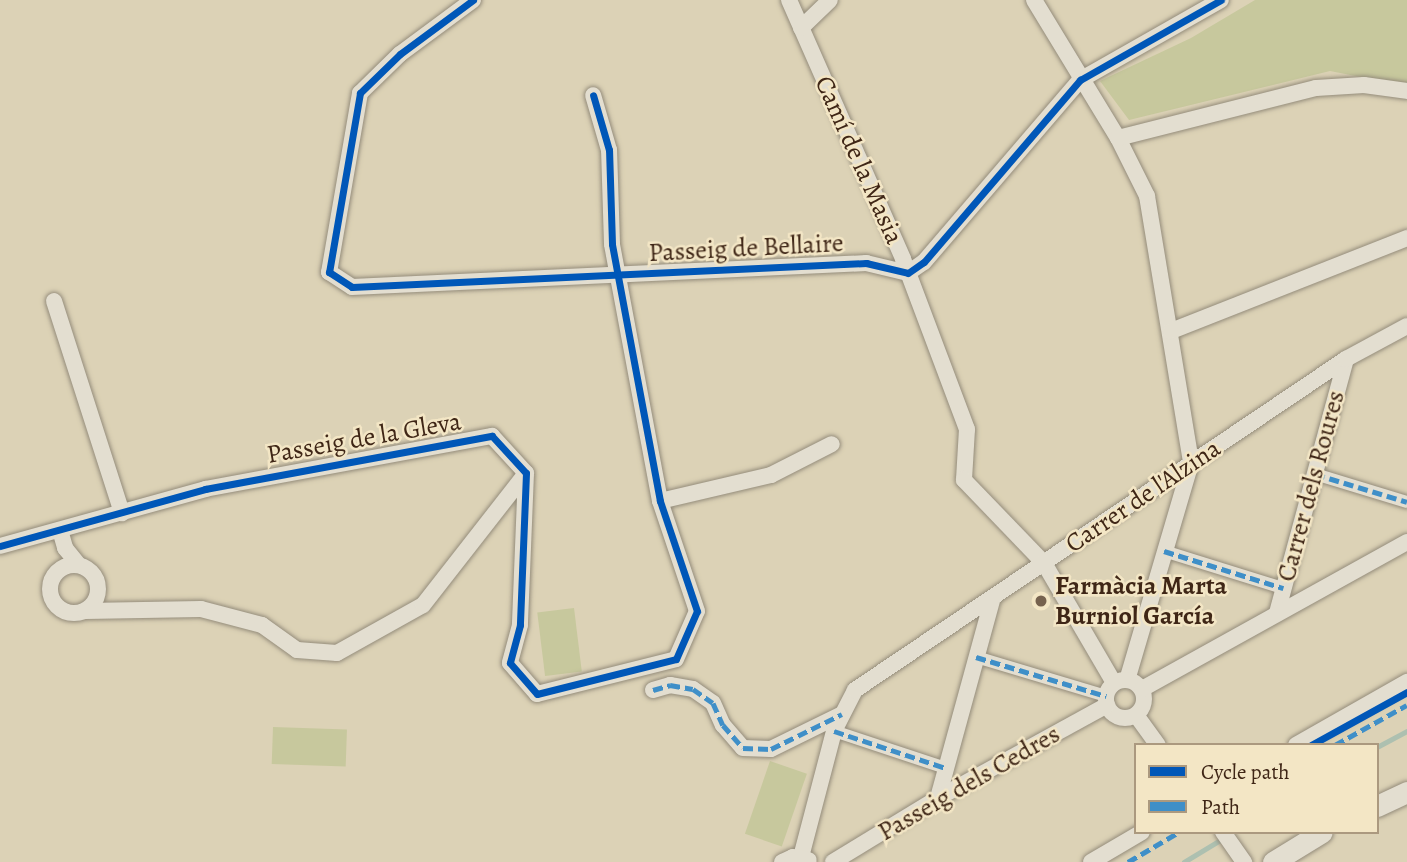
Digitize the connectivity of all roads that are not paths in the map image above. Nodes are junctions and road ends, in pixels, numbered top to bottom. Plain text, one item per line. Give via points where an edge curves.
1 (472, 0) edge
2 (789, 0) edge
3 (830, 0) edge
4 (1034, 0) edge
5 (1222, 0) edge
6 (801, 27) junction
7 (1080, 80) junction
8 (1407, 92) edge
9 (593, 95) dead end
10 (1118, 138) junction
11 (1407, 238) edge
12 (908, 273) junction
13 (618, 275) junction
14 (54, 301) dead end
15 (1407, 326) edge
16 (1171, 331) junction
17 (1346, 359) junction
18 (832, 444) dead end
19 (1191, 463) junction
20 (526, 473) junction
21 (1315, 474) junction
22 (660, 501) junction
23 (1407, 502) edge
24 (122, 513) junction
25 (60, 530) junction
26 (1407, 542) edge
27 (0, 546) edge
28 (1164, 551) junction
29 (78, 564) junction
30 (1044, 564) junction
31 (1283, 588) junction
32 (992, 600) junction
33 (85, 611) junction
34 (1277, 613) junction
35 (976, 657) junction
36 (1407, 682) edge
37 (1142, 689) junction
38 (653, 691) dead end
39 (1113, 691) junction
40 (842, 714) junction
41 (1136, 715) junction
42 (834, 731) junction
43 (1157, 743) edge
44 (1300, 743) edge
45 (946, 768) junction
46 (1406, 794) edge
47 (938, 797) junction
48 (1379, 805) edge
49 (1139, 834) edge
50 (1224, 834) edge
51 (1319, 834) edge
52 (806, 860) edge
53 (782, 862) edge
54 (833, 862) edge
55 (1091, 862) edge
56 (1244, 862) edge
57 (1273, 862) edge

1 - 13 street, Passeig de Bellaire via 400,54 360,93 329,272 352,287
2 - 6 street, Camí de la Masia
3 - 6 street
4 - 7 street
5 - 7 street
6 - 12 street, Camí de la Masia
7 - 10 street
7 - 12 street via 924,262
8 - 10 street via 1364,85 1316,88
9 - 13 street via 609,150 612,244
10 - 16 street via 1147,196
11 - 16 street
12 - 13 street, Passeig de Bellaire via 866,263
12 - 30 street, Camí de la Masia via 967,429 964,480
13 - 22 street
14 - 24 street
15 - 17 street, Carrer de l'Alzina
16 - 19 street
17 - 19 street, Carrer de l'Alzina
17 - 21 street, Carrer dels Roures
18 - 22 street via 771,475
19 - 28 street
19 - 30 street, Carrer de l'Alzina
20 - 22 street via 520,625 510,663 537,694 676,659 697,611
20 - 24 street, Passeig de la Gleva via 492,436 205,489
20 - 33 street via 423,605 337,653 297,650 262,625 201,608
21 - 23 street
21 - 31 street, Carrer dels Roures
24 - 25 street, Passeig de la Gleva
25 - 27 street, Passeig de la Gleva
25 - 29 street via 65,548
26 - 34 street
28 - 31 street
28 - 39 street
29 - 33 street via 98,581 97,599
29 - 33 street via 54,575 50,593 66,612
30 - 32 street, Carrer de l'Alzina
30 - 39 street, Camí de la Masia
31 - 34 street, Carrer dels Roures
32 - 35 street
32 - 40 street, Carrer de l'Alzina via 855,690
34 - 37 street
35 - 39 street
35 - 45 street
36 - 44 street
37 - 39 street
37 - 41 street via 1144,703
38 - 40 street via 670,685 693,689 713,703 723,725 743,748 771,749
39 - 41 street via 1121,718
39 - 47 street, Passeig dels Cedres
40 - 42 street, Carrer de l'Alzina
41 - 43 street
42 - 45 street
42 - 52 street, Carrer de l'Alzina
45 - 47 street
46 - 48 street
47 - 54 street, Passeig dels Cedres
49 - 55 street
50 - 56 street
51 - 57 street
52 - 53 street

